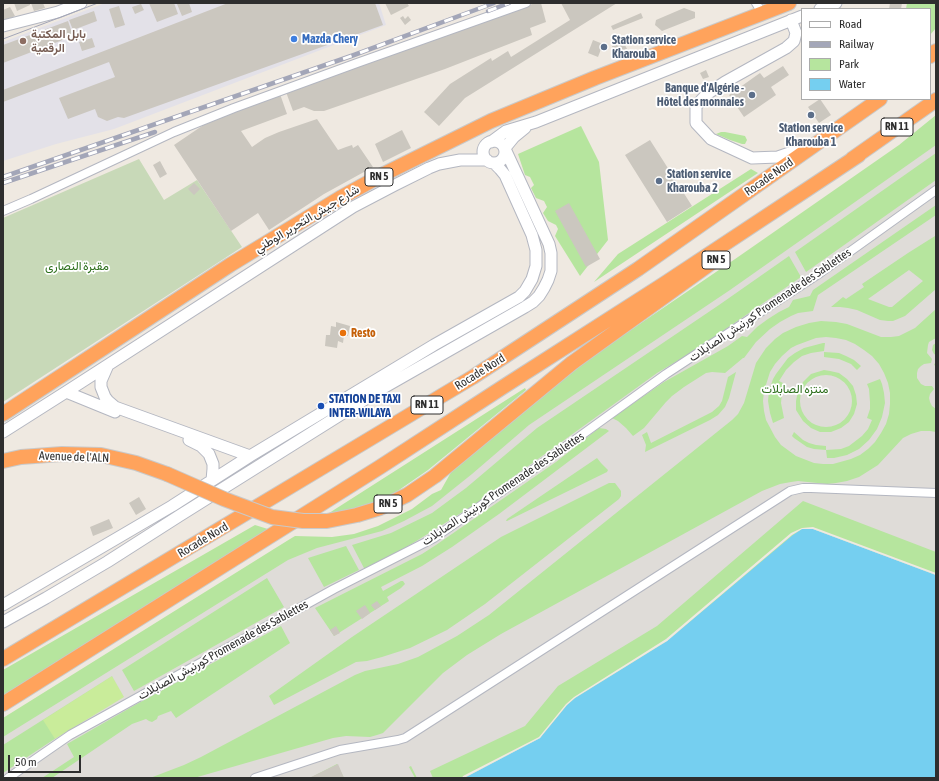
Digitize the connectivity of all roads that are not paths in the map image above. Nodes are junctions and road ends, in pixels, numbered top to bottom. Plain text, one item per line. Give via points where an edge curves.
1 (81, 3) edge
2 (526, 3) edge
3 (789, 3) edge
4 (836, 3) edge
5 (759, 8) edge
6 (823, 8) edge
7 (801, 16) edge
8 (791, 20) junction
9 (3, 26) edge
10 (875, 100) edge
11 (879, 100) edge
12 (936, 100) edge
13 (536, 122) junction
14 (838, 129) junction
15 (491, 142) junction
16 (505, 149) junction
17 (859, 155) junction
18 (491, 162) junction
19 (936, 190) edge
20 (3, 211) edge
21 (108, 365) junction
22 (66, 392) junction
23 (3, 414) edge
24 (3, 432) edge
25 (250, 456) junction
26 (3, 461) edge
27 (167, 474) joint
28 (212, 480) junction
29 (936, 493) edge
30 (3, 605) edge
31 (3, 622) edge
32 (3, 659) edge
33 (3, 704) edge
34 (8, 778) edge
35 (255, 778) edge

1 - 9 street via 58,12
2 - 20 street via 234,108 174,132
3 - 5 highway, شارع جيش التحرير الوطني / RN 5
4 - 6 street
5 - 23 highway, شارع جيش التحرير الوطني / RN 5 via 491,121 367,183 230,265
7 - 8 street
8 - 13 street
8 - 14 street via 796,33 794,41 707,94 696,106 696,123 711,140 752,158 778,157 801,150
10 - 14 highway
11 - 14 highway, Rocade Nord / RN 11
12 - 17 highway, Rocade Nord / RN 11
13 - 15 street via 506,131
13 - 16 street via 514,137
14 - 32 highway, Rocade Nord / RN 11 via 638,269 473,377
15 - 16 street via 498,141
15 - 18 street via 484,150 484,157
16 - 18 street via 503,160
16 - 31 street via 551,253 548,280 533,302 383,388 107,562
17 - 27 highway, Rocade Nord / RN 5, bridge via 572,363 435,476 407,495 380,508 327,520 303,521 272,517
17 - 33 highway, Rocade Nord / RN 11 via 380,467
18 - 21 street via 460,160 439,164 374,196 325,224
18 - 25 street via 505,175 535,243 535,271 525,291 519,297
19 - 34 street, كورنيش الصابلات Promenade des Sablettes via 820,273 666,374 434,538 334,589 70,735
21 - 22 street
21 - 25 street via 101,387 105,397 115,407
22 - 24 street
22 - 28 street via 197,443 209,454 213,464
25 - 28 street
26 - 27 highway, Avenue de l'ALN / RN 5 via 62,454 101,455
28 - 30 street
29 - 35 street via 807,488 790,491 405,738 340,750

